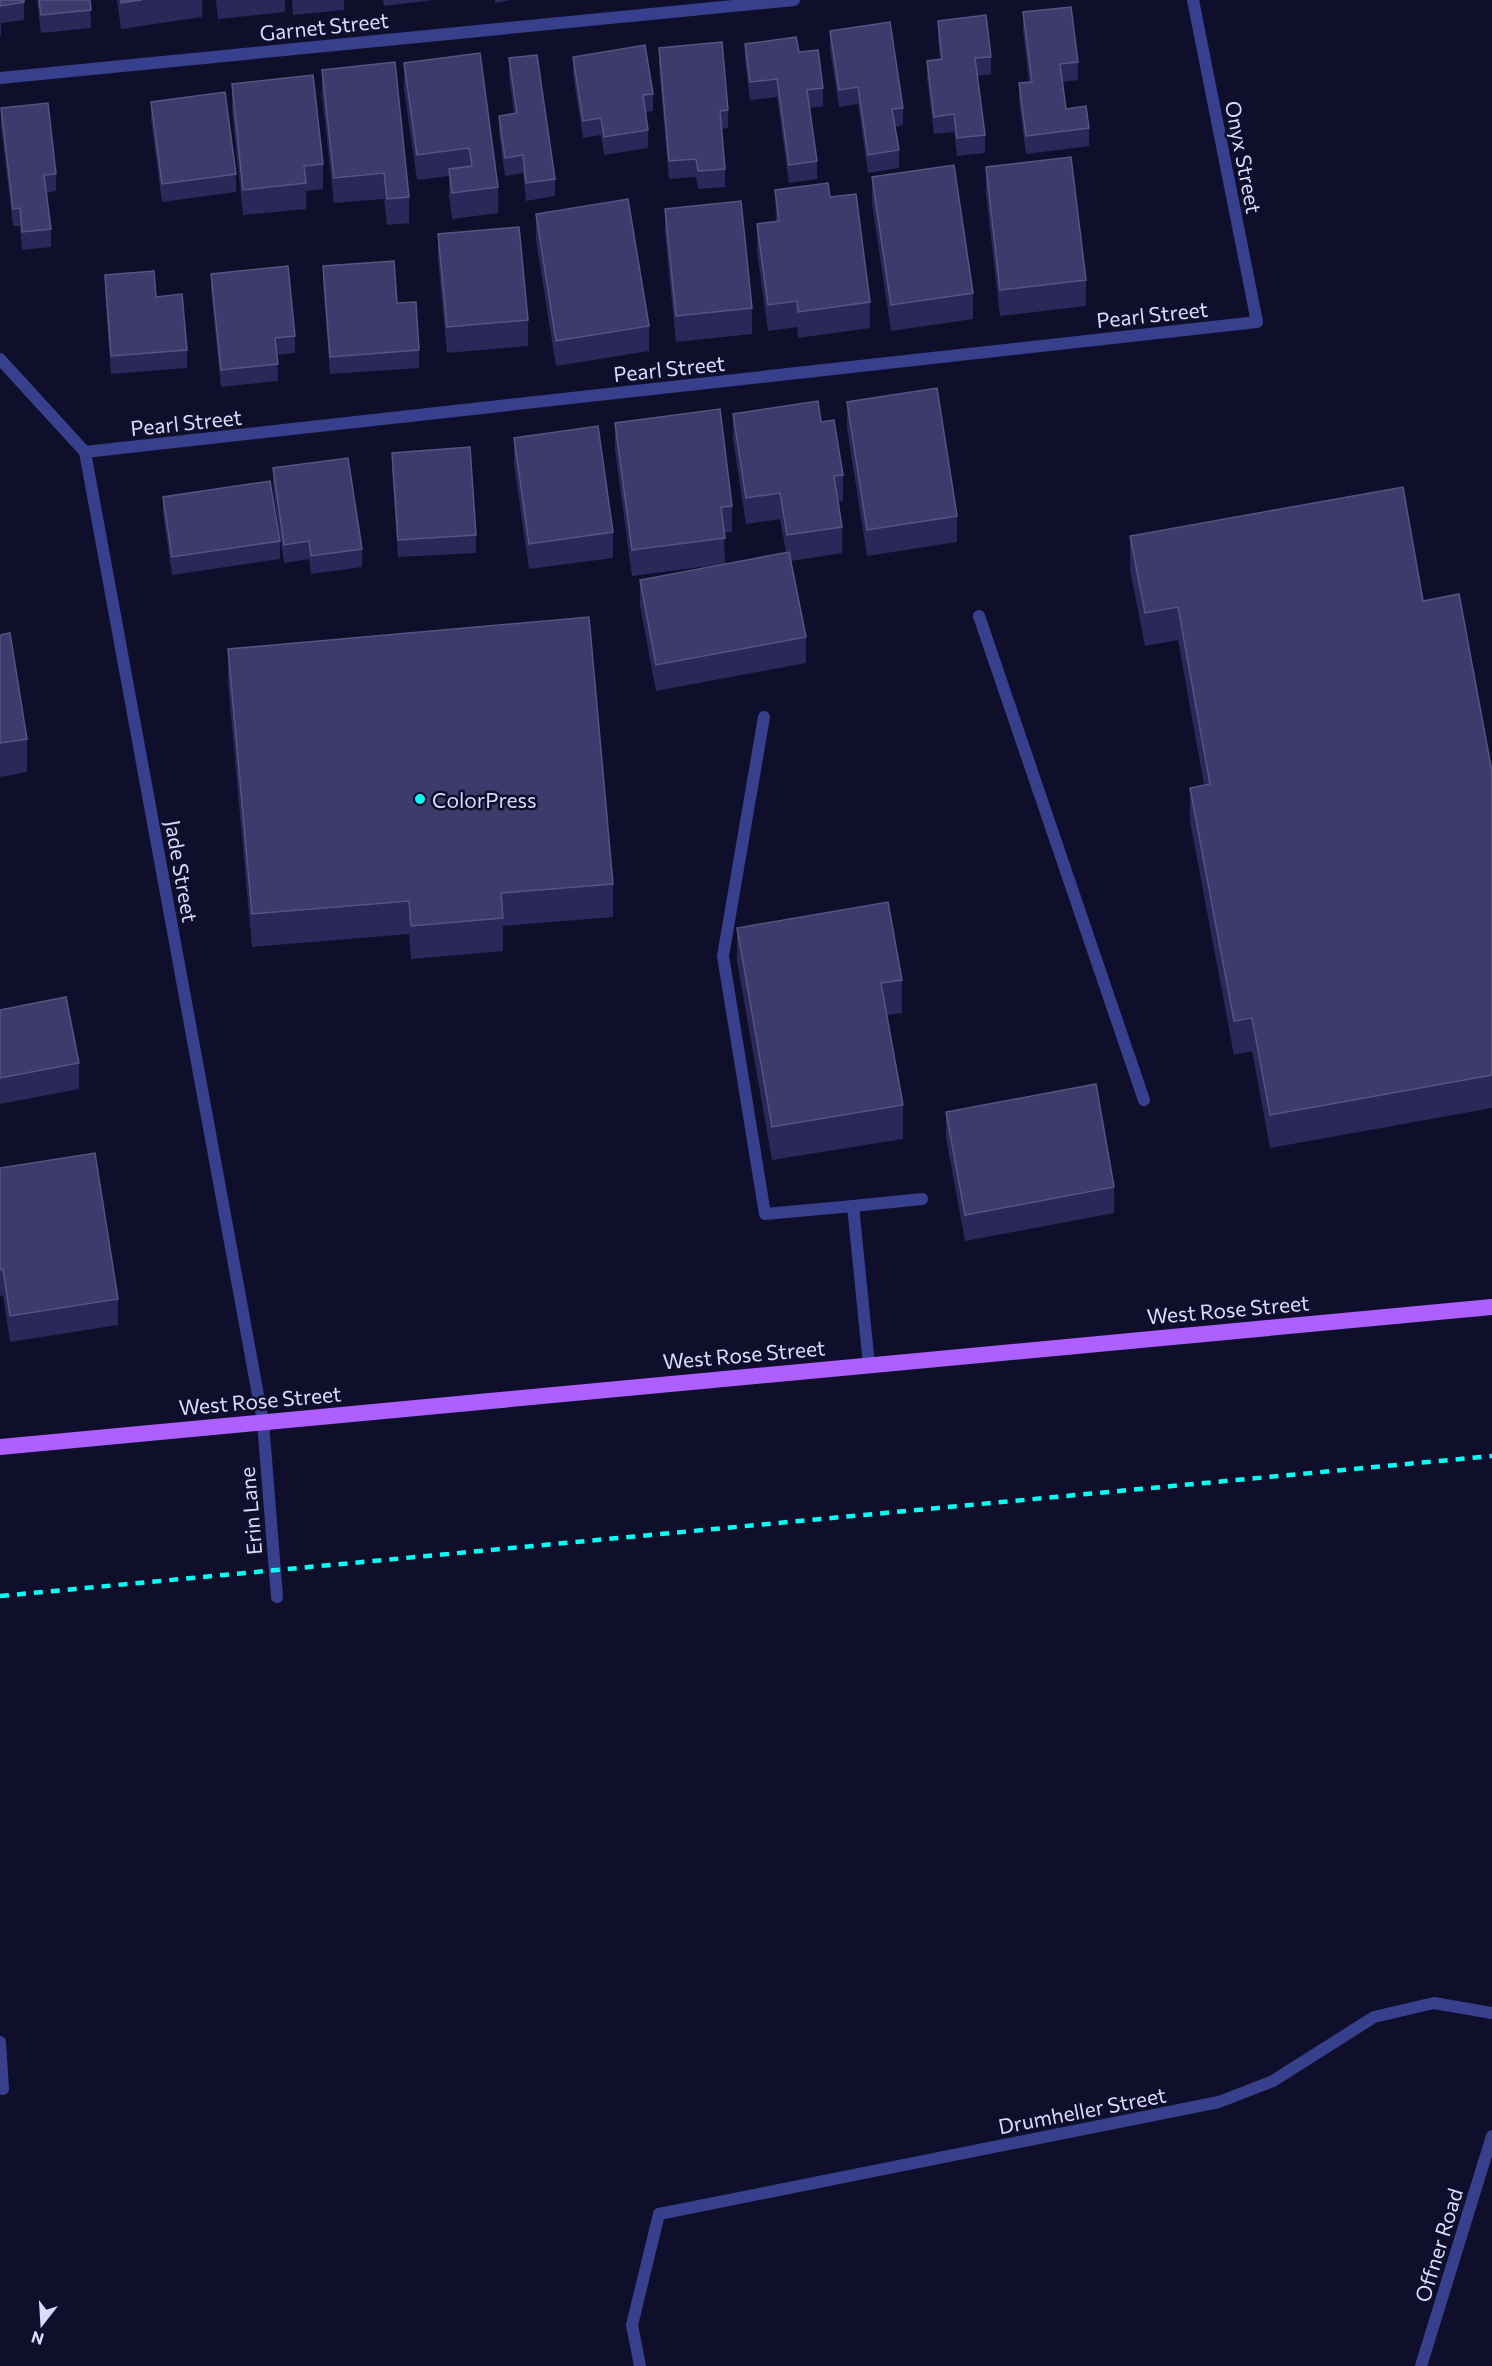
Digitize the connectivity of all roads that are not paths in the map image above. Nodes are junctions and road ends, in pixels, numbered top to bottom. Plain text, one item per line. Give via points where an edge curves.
1 (794, 0) edge
2 (1192, 0) edge
3 (0, 78) edge
4 (1257, 322) joint
5 (0, 359) edge
6 (85, 452) junction
7 (980, 616) dead end
8 (764, 717) dead end
9 (1144, 1100) dead end
10 (922, 1198) dead end
11 (852, 1206) junction
12 (1492, 1307) edge
13 (869, 1365) junction
14 (263, 1422) junction
15 (0, 1447) edge
16 (277, 1597) dead end
17 (1492, 2013) edge
18 (0, 2042) edge
19 (3, 2089) dead end
20 (1492, 2136) edge
21 (640, 2366) edge
22 (1421, 2366) edge

1 - 3 street, Garnet Street
2 - 4 street, Onyx Street
4 - 6 street, Pearl Street
5 - 6 street
6 - 14 street, Jade Street
7 - 9 street
8 - 11 street via 723,956 765,1214
10 - 11 street
11 - 13 street
12 - 13 main road, West Rose Street
13 - 14 main road, West Rose Street
14 - 15 main road, West Rose Street
14 - 16 street, Erin Lane
17 - 21 street, Drumheller Street via 1434,2003 1374,2017 1273,2081 1219,2102 659,2214 632,2325
18 - 19 street
20 - 22 street, Offner Road

